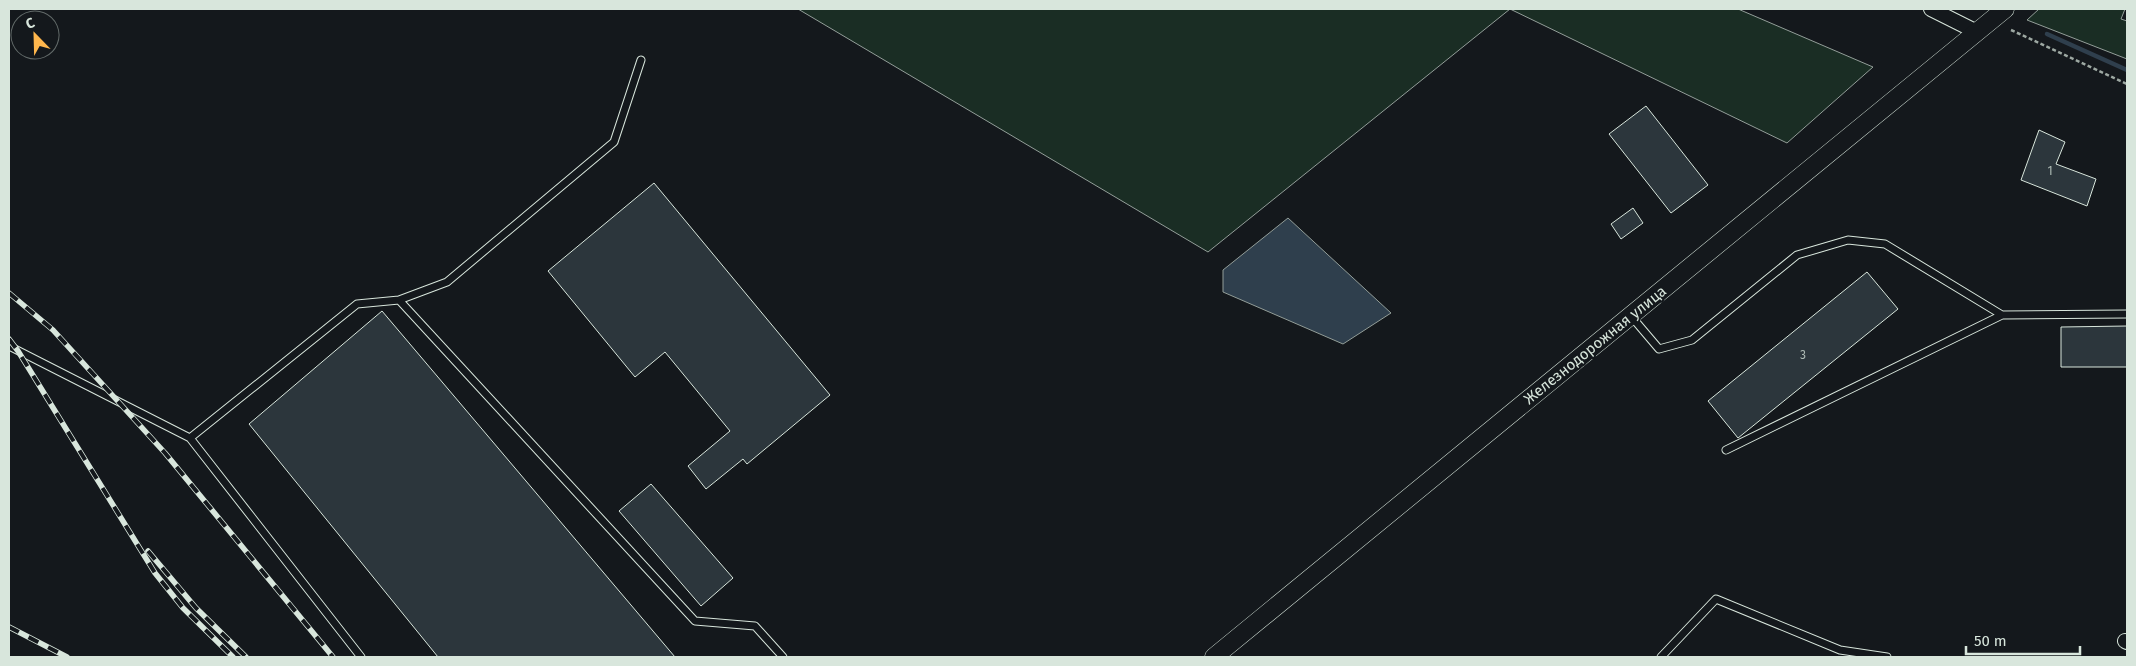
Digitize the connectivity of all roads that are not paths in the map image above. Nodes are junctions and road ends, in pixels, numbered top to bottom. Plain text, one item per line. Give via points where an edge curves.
1 (1930, 9) edge
2 (2005, 9) edge
3 (1977, 32) junction
4 (641, 60) dead end
5 (399, 300) junction
6 (2127, 314) edge
7 (2002, 315) junction
8 (1631, 316) junction
9 (9, 346) edge
10 (190, 438) junction
11 (1726, 450) dead end
12 (1869, 656) edge
13 (362, 657) edge
14 (783, 657) edge
15 (1214, 657) edge
16 (1661, 657) edge
17 (1887, 657) edge

1 - 3 street
2 - 3 street, Железнодорожная улица
3 - 8 street, Железнодорожная улица
4 - 5 lane via 614,142 447,282
5 - 10 lane via 357,304
5 - 14 lane via 695,621 754,626
6 - 7 lane
7 - 8 lane via 1885,244 1848,240 1797,255 1692,340 1659,349
7 - 11 lane
8 - 15 street, Железнодорожная улица
9 - 10 lane
10 - 13 lane
12 - 16 lane via 1840,650 1716,599
12 - 17 lane

